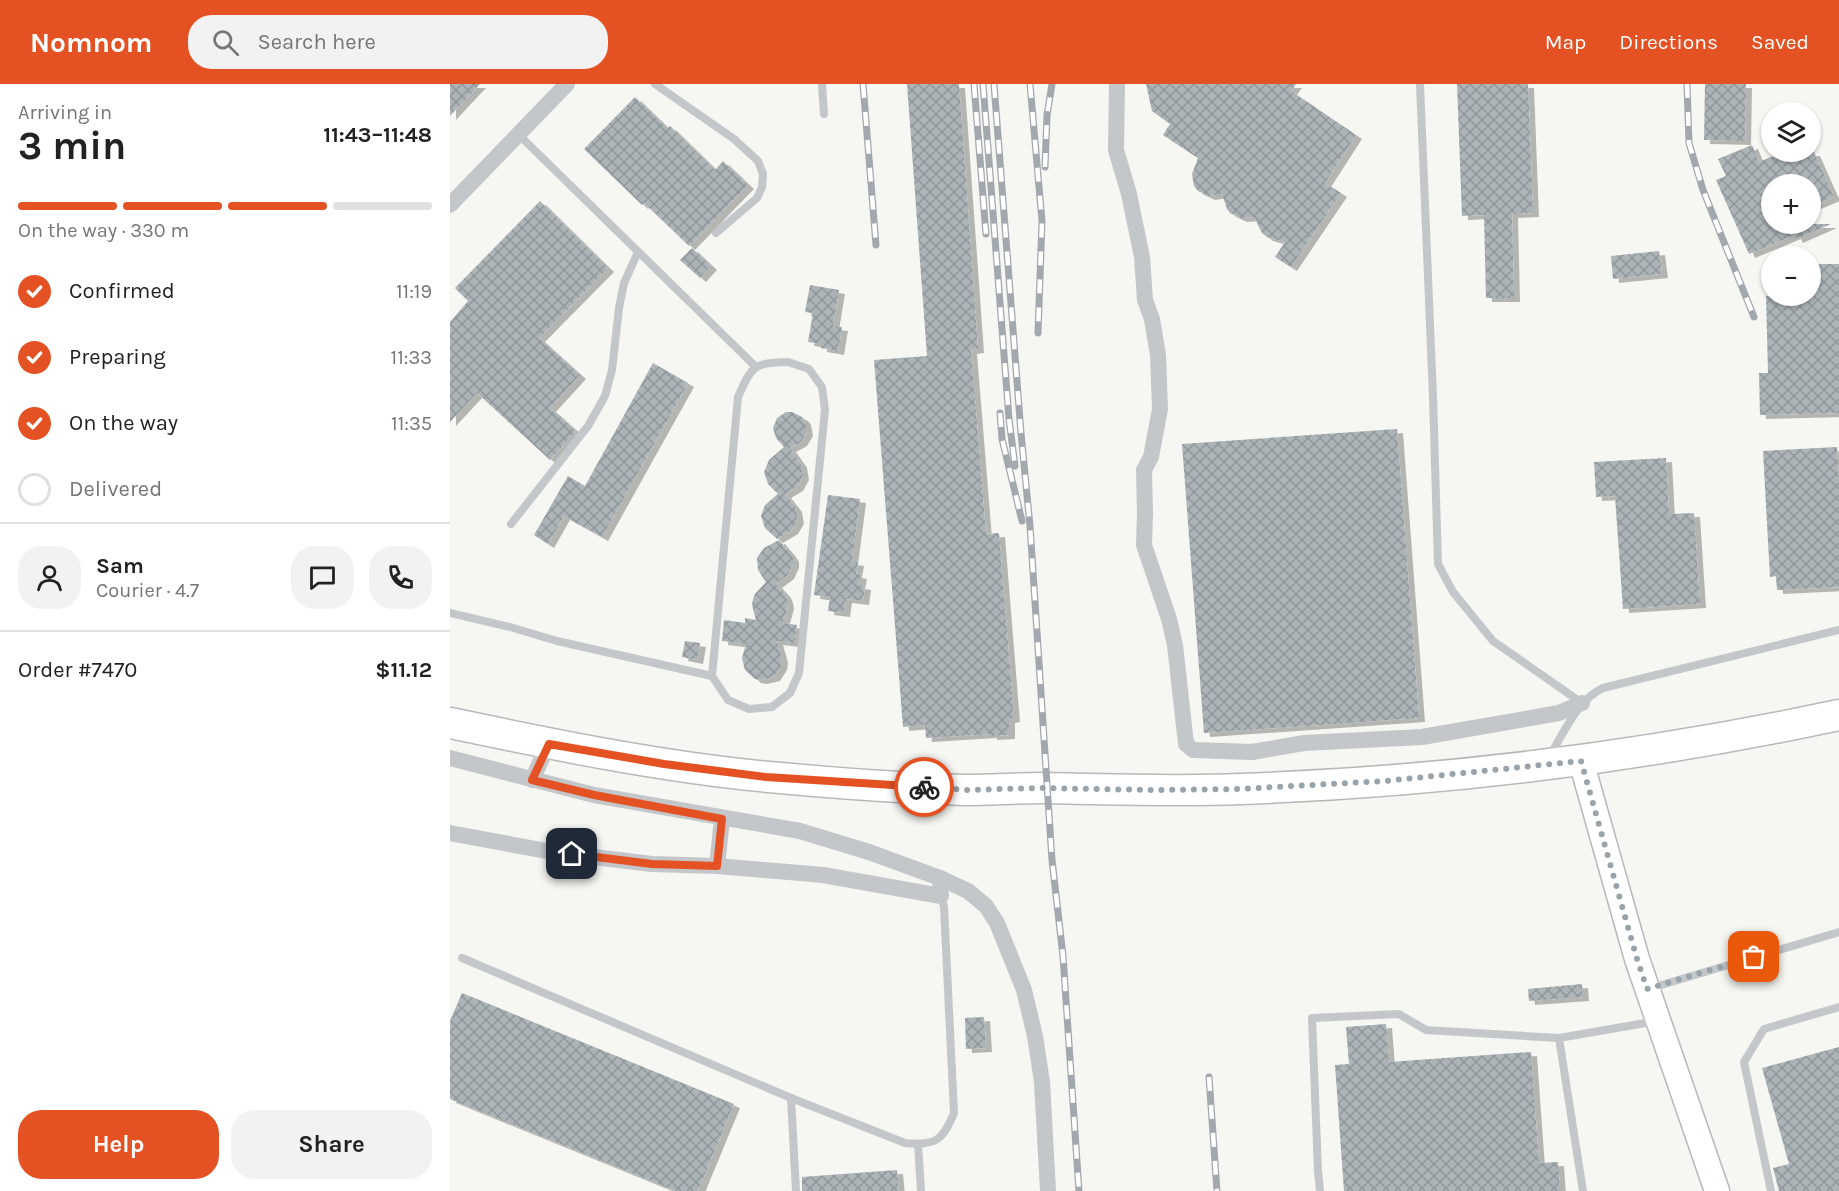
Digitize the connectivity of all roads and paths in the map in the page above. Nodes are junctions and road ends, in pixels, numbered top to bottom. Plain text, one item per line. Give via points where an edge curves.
1 (567, 84) edge
2 (655, 84) edge
3 (822, 84) edge
4 (1117, 84) edge
5 (1420, 84) edge
6 (824, 114) dead end
7 (518, 134) junction
8 (450, 205) edge
9 (717, 233) dead end
10 (638, 252) junction
11 (756, 367) junction
12 (511, 524) dead end
13 (450, 613) edge
14 (1839, 630) edge
15 (712, 676) junction
16 (1582, 703) junction
17 (1839, 715) edge
18 (450, 723) edge
19 (549, 744) junction
20 (450, 758) edge
21 (1581, 761) junction
22 (1544, 764) junction
23 (532, 780) junction
24 (722, 819) junction
25 (450, 833) edge
26 (717, 866) junction
27 (940, 878) junction
28 (941, 896) junction
29 (1839, 932) edge
30 (462, 958) dead end
31 (1647, 989) junction
32 (1839, 1007) edge
33 (1658, 1021) junction
34 (1559, 1038) junction
35 (791, 1098) junction
36 (918, 1144) junction
37 (796, 1191) edge
38 (921, 1191) edge
39 (1048, 1191) edge
40 (1320, 1191) edge
41 (1583, 1191) edge
42 (1717, 1191) edge
43 (1771, 1191) edge

1 - 7 street
2 - 9 lane via 734,139 761,168 762,187 757,198
3 - 6 lane
4 - 16 street via 1116,150 1142,257 1145,300 1158,355 1160,409 1144,470 1144,545 1175,645 1186,744 1193,750 1252,752 1304,743 1422,737 1559,713
5 - 16 lane via 1438,564 1453,592 1493,641
7 - 8 street
7 - 10 lane
10 - 11 lane
10 - 12 lane via 624,283 605,396 588,426
11 - 15 lane via 747,376 738,397
11 - 15 lane via 789,362 809,369 822,387 825,410 799,673 790,693 772,707 749,709 728,700
13 - 15 lane
14 - 16 lane via 1603,688
16 - 22 lane
17 - 21 highway
18 - 19 highway
19 - 22 highway via 766,777 968,790 1238,789 1385,781
19 - 23 street
20 - 23 street
21 - 22 highway
21 - 31 street
23 - 24 street
24 - 26 street
24 - 27 street via 800,831
25 - 26 street via 552,852 652,864
26 - 28 street via 823,875
27 - 28 street
27 - 39 street via 968,891 986,906 997,923 1024,990 1042,1082
28 - 36 lane via 954,1113 947,1131 934,1141
29 - 31 lane
30 - 35 lane
31 - 33 street
32 - 43 lane via 1764,1029 1744,1062
33 - 34 lane
33 - 42 street
34 - 40 lane via 1426,1030 1399,1014 1312,1018
34 - 41 lane
35 - 36 lane via 905,1143
35 - 37 lane
36 - 38 lane

